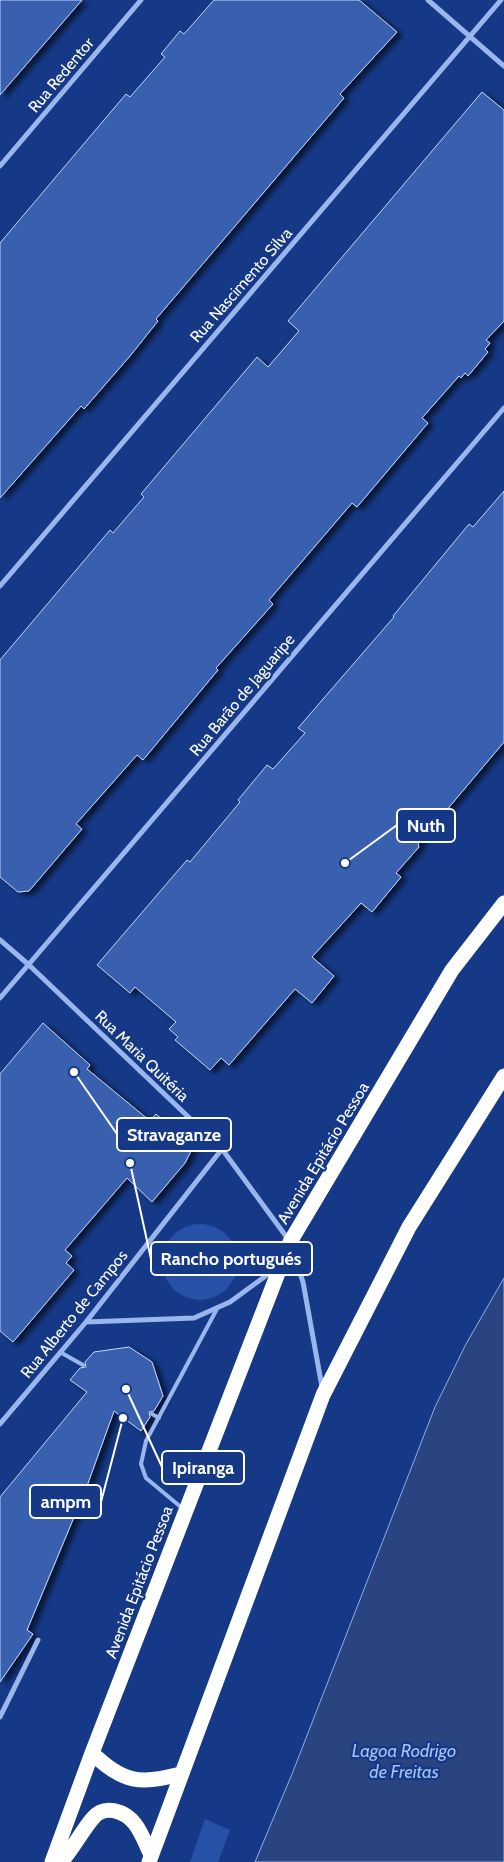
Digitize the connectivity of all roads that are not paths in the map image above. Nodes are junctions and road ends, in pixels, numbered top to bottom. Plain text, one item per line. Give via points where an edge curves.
1 (141, 0) edge
2 (428, 0) edge
3 (501, 0) edge
4 (470, 36) junction
5 (504, 66) edge
6 (0, 166) edge
7 (504, 408) edge
8 (0, 586) edge
9 (504, 903) edge
10 (0, 940) edge
11 (29, 965) junction
12 (0, 998) edge
13 (504, 1076) edge
14 (222, 1149) junction
15 (290, 1242) junction
16 (218, 1307) junction
17 (86, 1322) junction
18 (60, 1352) junction
19 (82, 1365) dead end
20 (323, 1395) junction
21 (152, 1414) dead end
22 (159, 1418) junction
23 (0, 1424) edge
24 (185, 1512) junction
25 (38, 1640) dead end
26 (0, 1717) edge
27 (92, 1753) junction
28 (181, 1774) junction
29 (150, 1858) edge
30 (52, 1862) edge
31 (61, 1862) edge

1 - 6 street, Rua Redentor
2 - 4 street
3 - 4 street, Rua Nascimento Silva
4 - 5 street
4 - 8 street, Rua Nascimento Silva
7 - 11 street, Rua Barão de Jaguaripe
9 - 15 highway, Avenida Epitácio Pessoa via 452,970
10 - 11 street, Rua Maria Quitéria
11 - 12 street, Rua Barão de Jaguaripe
11 - 14 street, Rua Maria Quitéria
13 - 20 highway via 409,1227
14 - 15 street, Rua Maria Quitéria
14 - 17 street, Rua Alberto de Campos
15 - 16 street via 267,1275
15 - 20 street, Rua Maria Quitéria via 305,1290
15 - 24 highway, Avenida Epitácio Pessoa
16 - 17 street via 194,1318
16 - 22 lane
17 - 18 street, Rua Alberto de Campos
18 - 19 lane
18 - 23 street, Rua Alberto de Campos
20 - 28 highway
21 - 22 lane
22 - 24 lane via 146,1441 141,1464 146,1478
24 - 27 highway, Avenida Epitácio Pessoa
25 - 26 street
27 - 28 highway via 105,1765 132,1780 147,1781
27 - 30 highway, Avenida Epitácio Pessoa
28 - 29 highway
29 - 31 highway via 134,1822 116,1811 106,1810 92,1819

